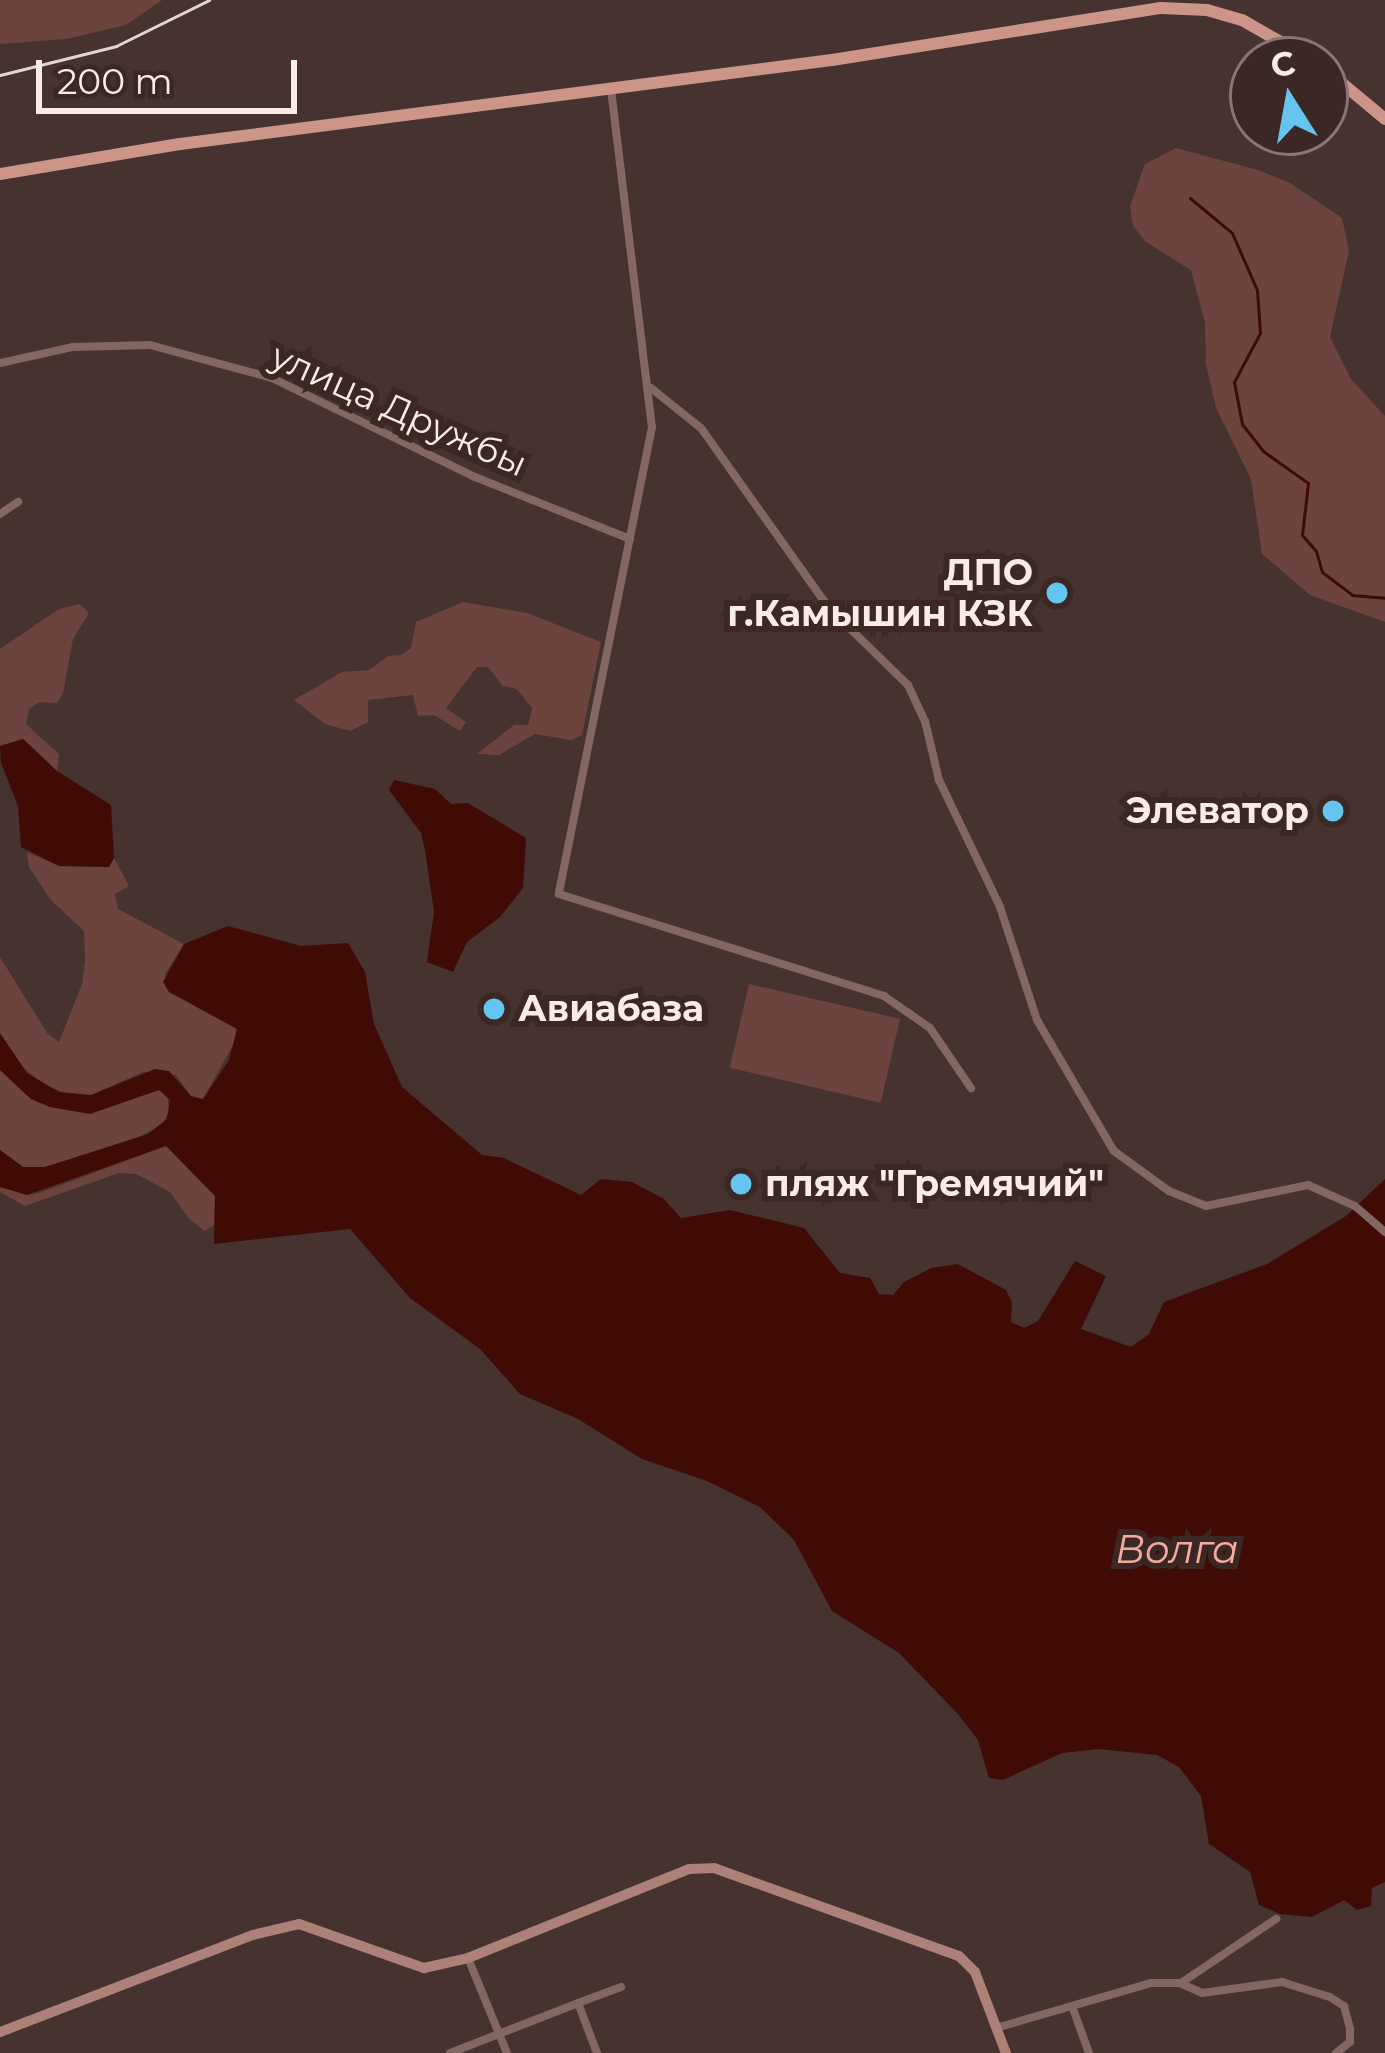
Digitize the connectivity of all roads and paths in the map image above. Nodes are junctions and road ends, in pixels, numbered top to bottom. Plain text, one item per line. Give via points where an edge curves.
1 (1270, 36) edge
2 (611, 89) junction
3 (1349, 89) edge
4 (1385, 119) edge
5 (0, 174) edge
6 (0, 363) edge
7 (650, 387) junction
8 (18, 502) dead end
9 (0, 514) edge
10 (630, 539) junction
11 (971, 1088) dead end
12 (1385, 1232) edge
13 (1276, 1918) dead end
14 (468, 1958) junction
15 (1180, 1983) junction
16 (621, 1987) dead end
17 (578, 2003) junction
18 (1072, 2006) junction
19 (997, 2028) junction
20 (0, 2032) edge
21 (500, 2034) junction
22 (450, 2053) edge
23 (507, 2053) edge
24 (597, 2053) edge
25 (1006, 2053) edge
26 (1089, 2053) edge
27 (1336, 2053) edge

1 - 2 main road via 1207,10 1161,8
2 - 5 main road
2 - 7 street
3 - 4 main road
6 - 10 street, улица Дружбы via 74,347 150,345 272,378 475,477
7 - 10 street via 652,427
7 - 12 street via 701,428 829,608 908,685 939,780 1000,908 1036,1020 1114,1151 1169,1191 1206,1206 1308,1185 1355,1206
8 - 9 street
10 - 11 street via 559,894 884,996 930,1028
13 - 15 street
14 - 19 street via 689,1869 714,1868 959,1956 975,1972
14 - 20 street via 424,1968 299,1924
14 - 21 street
15 - 18 street via 1151,1982
15 - 27 street via 1202,1993 1282,1982 1330,1996 1344,2006 1350,2029 1350,2042
16 - 17 street
17 - 21 street
17 - 24 street
18 - 19 street
18 - 26 street
19 - 25 street
21 - 22 street
21 - 23 street

